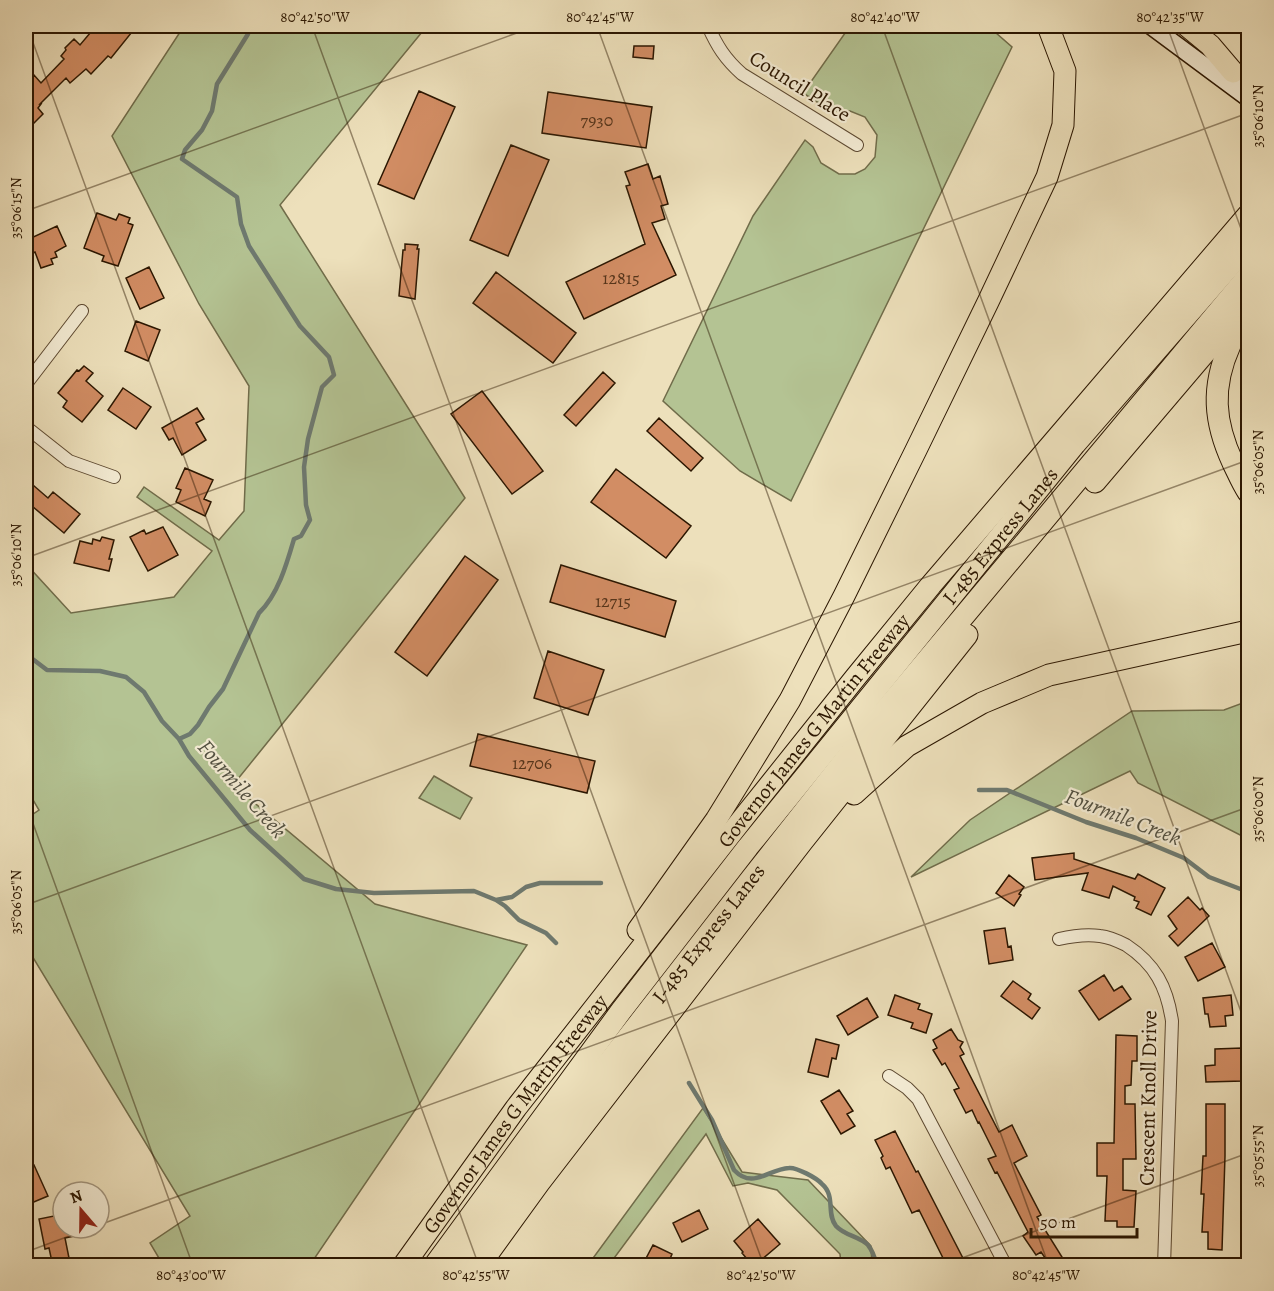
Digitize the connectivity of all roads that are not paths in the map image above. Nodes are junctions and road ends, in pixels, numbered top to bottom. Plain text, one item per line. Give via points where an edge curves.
1 (31, 26) edge
2 (708, 26) edge
3 (1048, 26) edge
4 (1151, 26) edge
5 (1175, 26) edge
6 (1187, 26) edge
7 (26, 30) edge
8 (1241, 78) edge
9 (1248, 98) edge
10 (857, 145) dead end
11 (1248, 215) edge
12 (1248, 245) edge
13 (1248, 276) edge
14 (1248, 302) edge
15 (81, 311) dead end
16 (1248, 311) edge
17 (26, 384) edge
18 (26, 427) edge
19 (114, 477) dead end
20 (1248, 492) edge
21 (1248, 631) edge
22 (786, 863) junction
23 (1059, 939) dead end
24 (603, 996) junction
25 (889, 1076) dead end
26 (403, 1266) edge
27 (434, 1266) edge
28 (455, 1266) edge
29 (479, 1266) edge
30 (1006, 1266) edge
31 (1164, 1266) edge

1 - 7 street
2 - 10 street, Council Place via 728,62 742,74
3 - 24 highway via 1065,71 1063,125 1047,177 790,700 716,820 619,957
4 - 9 main road
5 - 8 main road
6 - 8 highway
11 - 24 highway, Governor James G Martin Freeway via 931,585
12 - 27 highway, I-485 Express Lanes via 1075,444 748,847 621,1011
13 - 28 highway, I-485 Express Lanes via 866,733 510,1189
14 - 22 highway via 988,608
15 - 17 street
16 - 20 highway via 1225,356 1218,381 1217,411 1222,436
18 - 19 street via 69,461
21 - 22 highway via 1049,675 982,703 907,746
22 - 29 highway
23 - 31 street, Crescent Knoll Drive via 1077,935 1118,941 1146,961 1168,998 1172,1021
24 - 26 highway, Governor James G Martin Freeway via 516,1108
25 - 30 street via 918,1099

